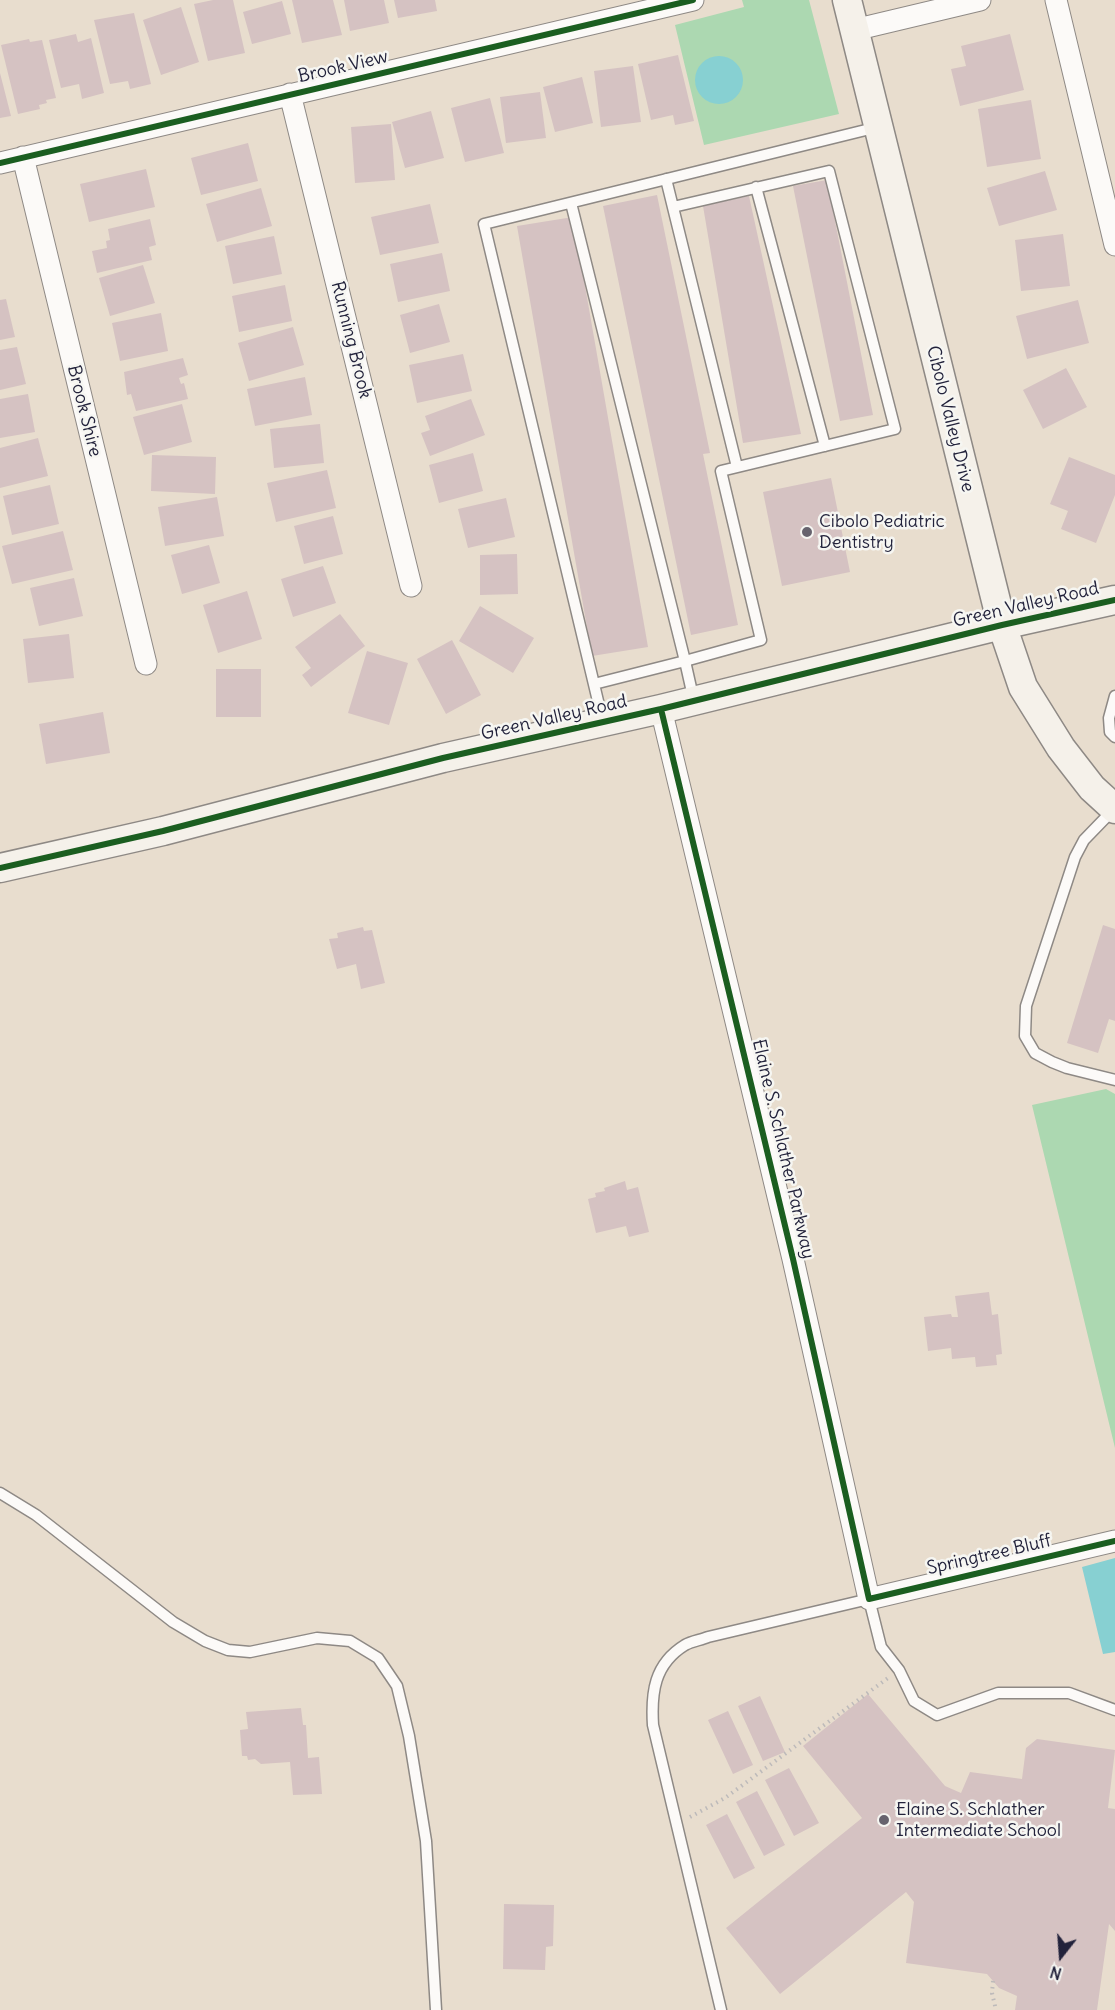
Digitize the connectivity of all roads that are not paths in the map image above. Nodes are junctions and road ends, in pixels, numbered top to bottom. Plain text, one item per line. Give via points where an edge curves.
1 (693, 0) edge
2 (847, 0) edge
3 (980, 0) edge
4 (1056, 0) edge
5 (854, 30) junction
6 (290, 94) junction
7 (878, 127) junction
8 (23, 157) junction
9 (0, 163) edge
10 (666, 179) junction
11 (756, 187) junction
12 (571, 203) junction
13 (672, 207) junction
14 (1115, 245) edge
15 (825, 446) junction
16 (737, 467) junction
17 (411, 586) dead end
18 (1115, 600) edge
19 (1002, 625) junction
20 (685, 662) junction
21 (146, 664) dead end
22 (594, 684) junction
23 (1115, 696) edge
24 (694, 701) junction
25 (661, 709) junction
26 (603, 722) junction
27 (1115, 737) edge
28 (1115, 809) edge
29 (0, 868) edge
30 (1115, 1080) edge
31 (0, 1493) edge
32 (1115, 1541) edge
33 (869, 1599) junction
34 (1115, 1710) edge
35 (436, 2010) edge
36 (721, 2010) edge

1 - 6 street, Brook View
2 - 5 street, Cibolo Valley Drive
3 - 5 street
4 - 14 street
5 - 7 street, Cibolo Valley Drive
6 - 8 street, Brook View
6 - 17 street, Running Brook
7 - 10 lane
7 - 19 street, Cibolo Valley Drive
8 - 9 street, Brook View
8 - 21 street, Brook Shire
10 - 12 lane
10 - 13 lane
11 - 13 lane
11 - 15 lane
11 - 15 lane via 829,171 895,429
12 - 20 lane
12 - 22 lane via 484,224
13 - 16 lane
15 - 16 lane
16 - 20 lane via 721,471 761,640
18 - 19 street, Green Valley Road
19 - 24 street, Green Valley Road
19 - 28 street, Cibolo Valley Drive via 1023,687 1054,738 1092,788
20 - 22 lane
20 - 24 lane
22 - 26 lane
23 - 27 lane via 1109,718 1110,732
24 - 25 street, Green Valley Road
25 - 26 street, Green Valley Road
25 - 33 street, Elaine S. Schlather Parkway via 793,1259
26 - 29 street, Green Valley Road
28 - 30 lane via 1084,840 1075,857 1026,1005 1026,1036 1035,1053 1067,1068
31 - 35 lane via 36,1515 173,1622 206,1641 228,1650 250,1652 317,1638 350,1641 378,1658 397,1686 411,1748 426,1841
32 - 33 street, Springtree Bluff
33 - 34 lane via 881,1647 899,1670 914,1701 937,1715 998,1693 1069,1694
33 - 36 lane via 686,1645 668,1660 656,1678 652,1717

